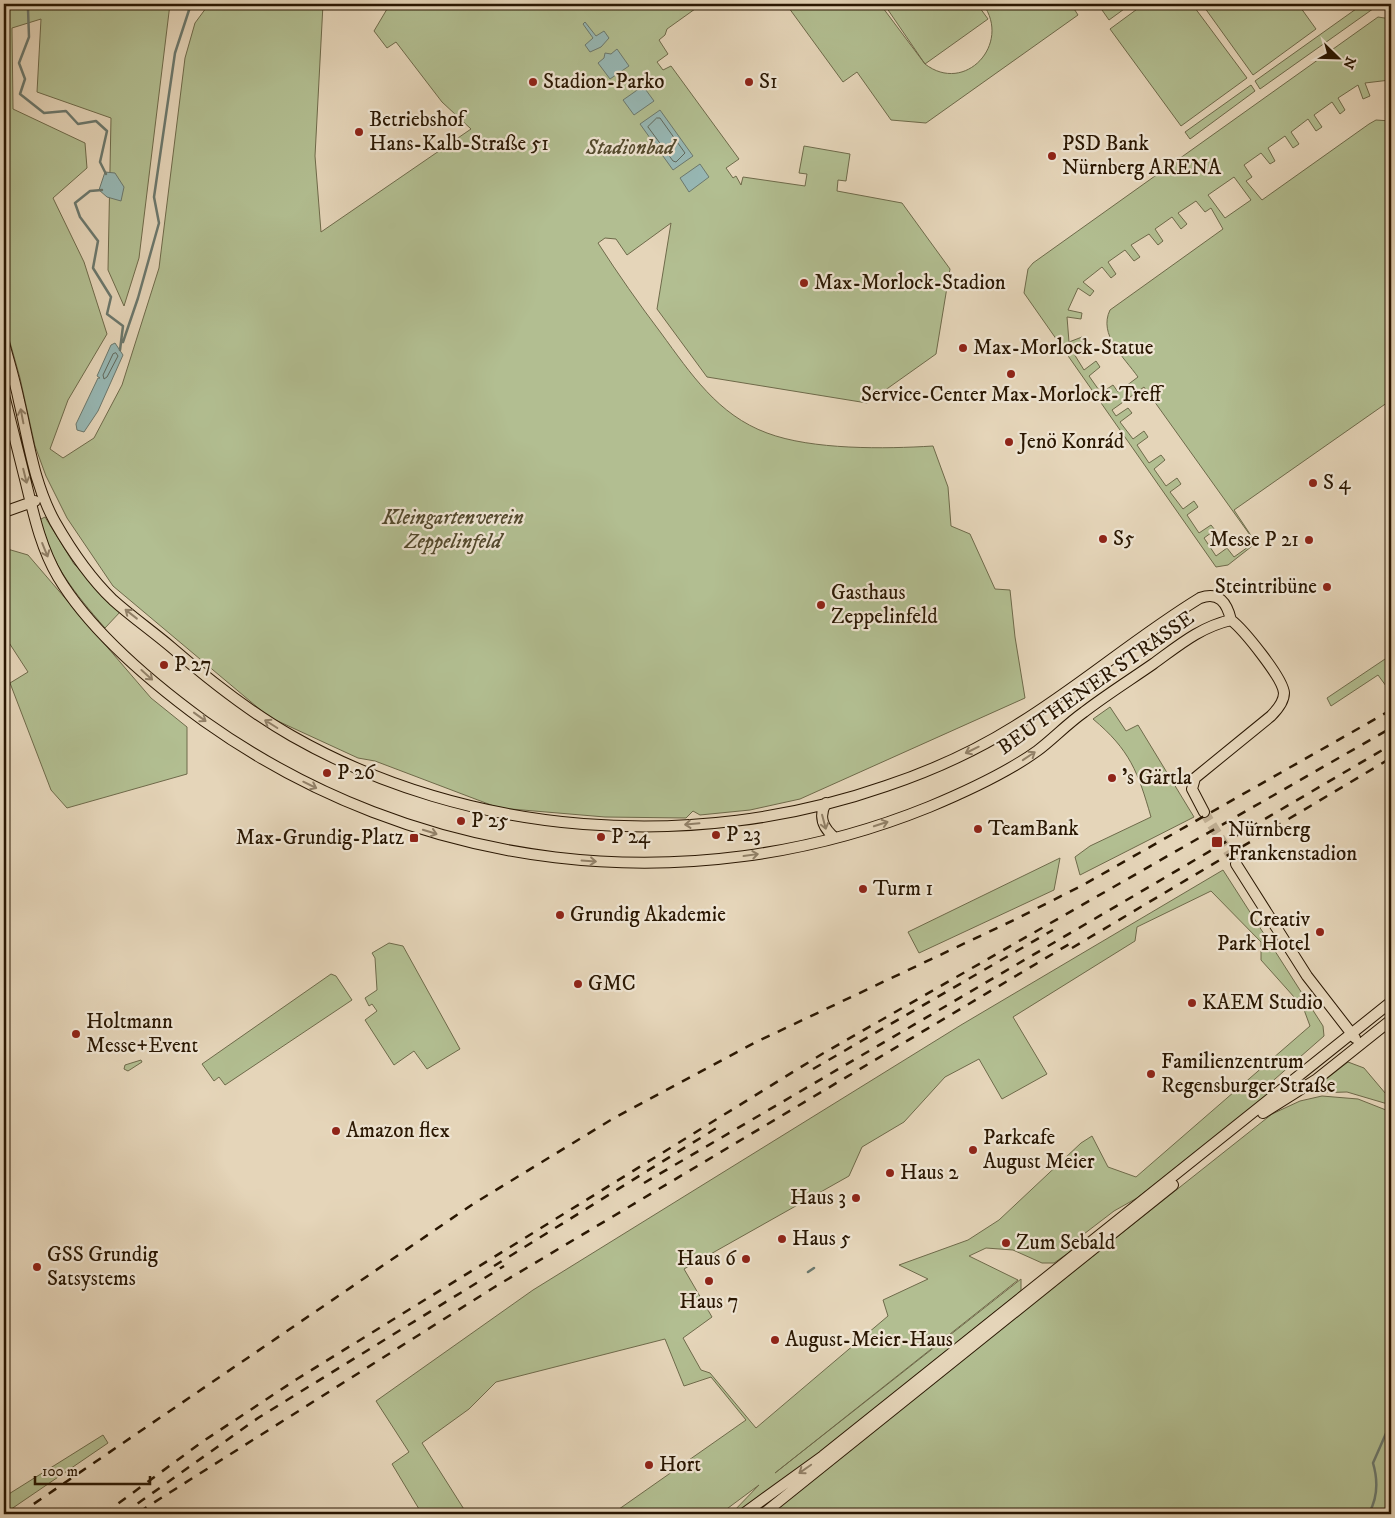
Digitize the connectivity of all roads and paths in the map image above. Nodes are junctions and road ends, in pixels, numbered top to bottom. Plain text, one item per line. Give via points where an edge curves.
1 (4, 343) edge
2 (4, 395) edge
3 (43, 497) junction
4 (31, 503) junction
5 (4, 512) edge
6 (1231, 620) junction
7 (826, 803) junction
8 (1204, 812) tunnel mouth
9 (835, 838) junction
10 (1236, 864) tunnel mouth
11 (1391, 1002) edge
12 (1391, 1020) edge
13 (1351, 1034) junction
14 (1360, 1044) junction
15 (753, 1510) edge
16 (743, 1514) edge
17 (763, 1514) edge

3 -> 1 main road, BEUTHENER STRASSE via 31,462
2 -> 4 main road, BEUTHENER STRASSE
3 - 4 main road
7 -> 3 main road, BEUTHENER STRASSE via 757,817 691,825 594,824 528,817 474,806 362,770 307,744 251,711 116,602 70,546
4 - 5 main road
4 -> 9 main road, BEUTHENER STRASSE via 43,546 68,591 108,638 147,675 197,716 259,757 365,810 471,843 531,855 599,862 715,860
6 -> 7 main road, BEUTHENER STRASSE via 1228,605 1221,599 1204,597 1017,725 971,751 888,785
6 - 8 main road via 1248,636 1284,693 1271,716 1207,766 1193,781 1193,793
9 -> 6 main road, BEUTHENER STRASSE via 929,807 986,780 1032,754 1102,699 1202,629
7 -> 9 main road via 823,823
10 - 13 main road via 1307,976
11 - 13 main road
12 - 14 main road
13 - 14 main road
13 -> 15 main road
14 - 17 main road via 1312,1082 1272,1106
15 - 16 main road

